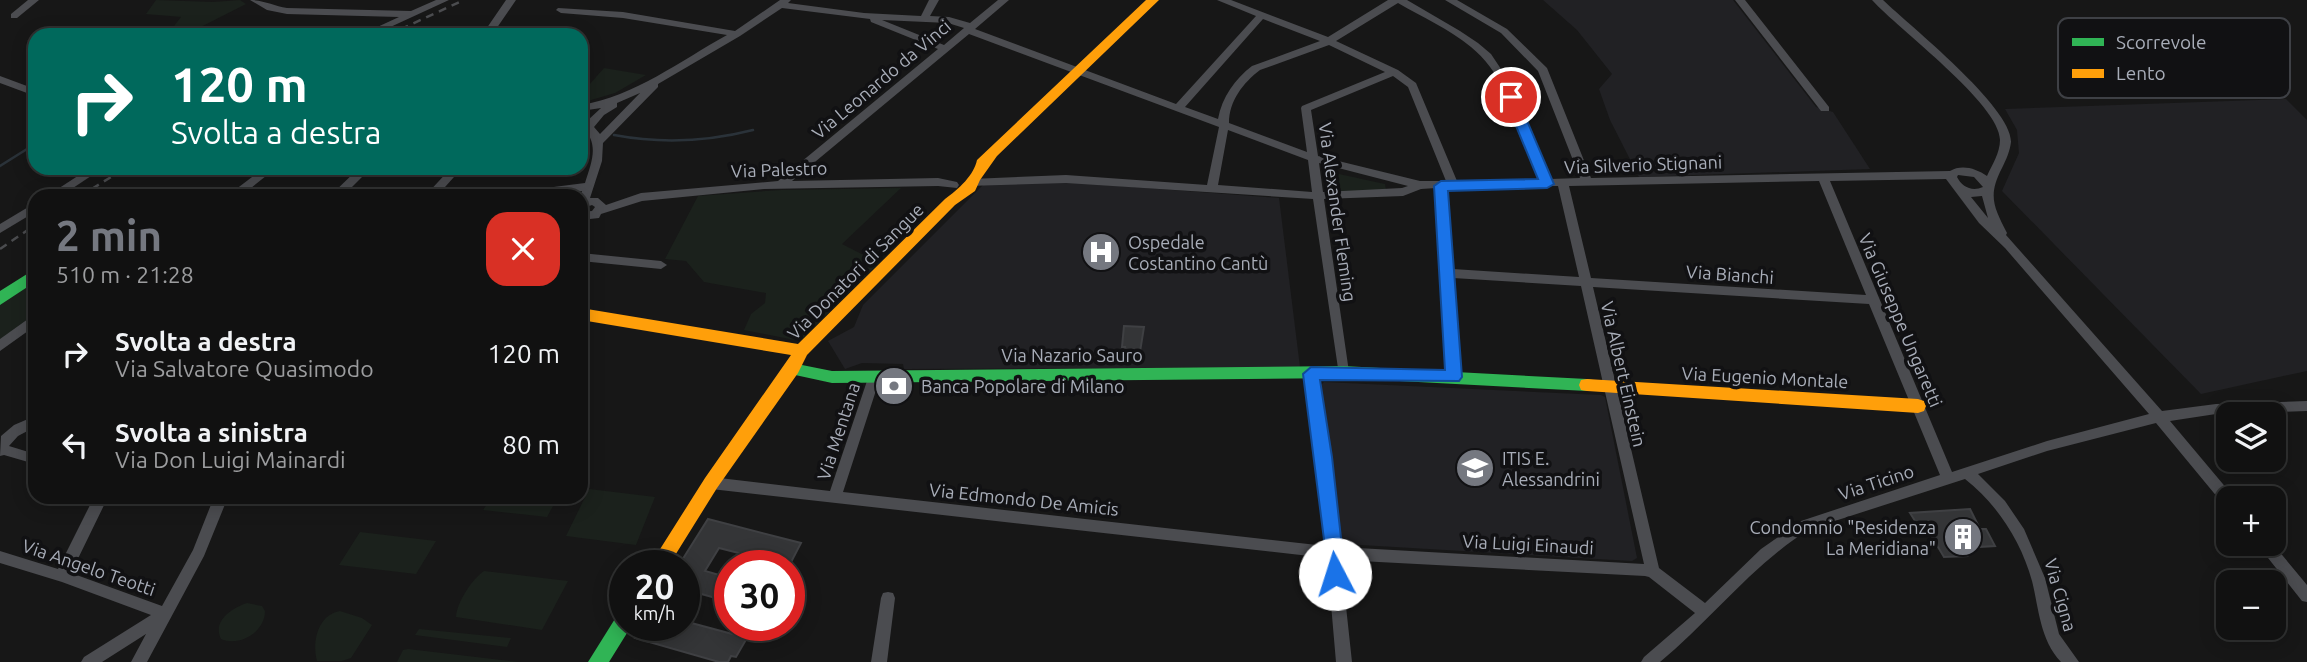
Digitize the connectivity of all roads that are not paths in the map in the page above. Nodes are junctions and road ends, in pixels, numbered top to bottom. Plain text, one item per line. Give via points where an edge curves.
1 (34, 0) edge
2 (444, 0) edge
3 (511, 0) edge
4 (933, 0) edge
5 (1004, 0) edge
6 (1153, 0) edge
7 (1222, 0) edge
8 (1397, 0) edge
9 (1450, 0) edge
10 (1740, 0) edge
11 (1877, 0) edge
12 (262, 2) edge
13 (783, 2) edge
14 (561, 10) dead end
15 (414, 14) junction
16 (1262, 15) junction
17 (14, 16) dead end
18 (864, 16) junction
19 (924, 19) junction
20 (381, 28) edge
21 (493, 28) edge
22 (970, 28) junction
23 (738, 34) junction
24 (1329, 41) junction
25 (946, 48) junction
26 (1077, 72) junction
27 (1394, 72) junction
28 (663, 76) junction
29 (0, 79) edge
30 (28, 90) edge
31 (628, 94) junction
32 (588, 106) edge
33 (1177, 109) junction
34 (1825, 109) dead end
35 (588, 121) edge
36 (1224, 126) junction
37 (588, 129) edge
38 (598, 142) junction
39 (1313, 158) junction
40 (2000, 161) junction
41 (1968, 171) junction
42 (86, 175) edge
43 (262, 175) edge
44 (358, 175) edge
45 (450, 175) edge
46 (1822, 176) junction
47 (1954, 182) junction
48 (1587, 183) junction
49 (1547, 184) junction
50 (1563, 184) junction
51 (780, 185) junction
52 (1420, 185) junction
53 (1447, 186) junction
54 (1988, 187) junction
55 (959, 188) junction
56 (1212, 188) junction
57 (64, 189) edge
58 (242, 189) edge
59 (343, 189) edge
60 (438, 189) edge
61 (1318, 196) junction
62 (590, 206) edge
63 (28, 211) edge
64 (0, 229) edge
65 (2008, 245) junction
66 (588, 258) edge
67 (661, 265) dead end
68 (1447, 273) junction
69 (28, 279) edge
70 (1585, 282) junction
71 (0, 299) edge
72 (1874, 300) junction
73 (588, 315) edge
74 (28, 324) edge
75 (0, 346) edge
76 (801, 351) junction
77 (792, 369) junction
78 (1343, 372) junction
79 (1311, 374) junction
80 (874, 375) junction
81 (1454, 377) junction
82 (1609, 387) junction
83 (1918, 405) junction
84 (2307, 406) edge
85 (2159, 417) junction
86 (28, 425) edge
87 (0, 450) edge
88 (28, 457) edge
89 (1966, 472) junction
90 (1948, 478) junction
91 (711, 483) junction
92 (2216, 486) edge
93 (834, 498) junction
94 (98, 504) edge
95 (218, 504) edge
96 (669, 550) edge
97 (1333, 553) junction
98 (2274, 556) edge
99 (0, 557) edge
100 (1653, 572) junction
101 (62, 576) junction
102 (2307, 596) edge
103 (888, 598) dead end
104 (1706, 612) junction
105 (165, 614) junction
106 (612, 641) edge
107 (89, 662) edge
108 (139, 662) edge
109 (598, 662) edge
110 (879, 662) edge
111 (1343, 662) edge
112 (1650, 662) edge
113 (2071, 662) edge

1 - 17 street
2 - 15 street
3 - 21 street
4 - 19 street
5 - 22 street, Via Leonardo da Vinci
6 - 26 street, Via Donatori di Sangue
7 - 16 street
8 - 24 street
8 - 49 street via 1487,56 1502,76
9 - 48 street via 1504,31 1543,70
10 - 34 street
11 - 40 street via 1990,107 2004,132
12 - 15 street via 288,11
13 - 18 street
13 - 23 street
14 - 23 street
15 - 20 street
16 - 24 street
16 - 33 street
18 - 19 street
18 - 25 street
19 - 22 street via 949,20
22 - 25 street, Via Leonardo da Vinci
22 - 26 street
23 - 28 street
24 - 27 street
24 - 36 street via 1247,75 1234,91
25 - 51 street, Via Leonardo da Vinci
26 - 33 street, Via Silverio Stignani
26 - 55 street, Via Donatori di Sangue
27 - 39 street, Via Alexander Fleming via 1306,107
27 - 53 street via 1412,85
28 - 31 street
28 - 38 street
29 - 30 street
31 - 32 street
31 - 35 street
33 - 36 street, Via Silverio Stignani
36 - 39 street, Via Silverio Stignani
36 - 56 street
37 - 38 street
38 - 62 street
39 - 52 street, Via Silverio Stignani
39 - 61 street, Via Alexander Fleming
40 - 41 street
40 - 54 street
41 - 47 street via 1958,171
41 - 54 street via 1983,178
42 - 57 street
43 - 58 street
44 - 59 street
45 - 60 street
46 - 47 street, Via Silverio Stignani via 1934,177
46 - 48 street, Via Silverio Stignani
46 - 72 street, Via Giuseppe Ungaretti
47 - 54 street, Via Silverio Stignani via 1975,194
47 - 65 street
48 - 50 street, Via Silverio Stignani
49 - 50 street, Via Silverio Stignani
49 - 53 street, Via Silverio Stignani
50 - 70 street, Via Albert Einstein
51 - 55 street, Via Palestro via 938,182
51 - 62 street, Via Palestro via 656,195
52 - 53 street, Via Silverio Stignani
52 - 61 street via 1403,192
53 - 68 street
54 - 65 street via 1987,200
55 - 56 street via 1066,179
55 - 76 street, Via Donatori di Sangue
56 - 61 street
61 - 78 street, Via Alexander Fleming
63 - 64 street
65 - 85 street
66 - 67 street
68 - 70 street, Via Bianchi
68 - 81 street
69 - 71 street
70 - 72 street, Via Bianchi
70 - 82 street, Via Albert Einstein
72 - 83 street, Via Giuseppe Ungaretti
73 - 76 street
74 - 75 street
76 - 77 street, Via Donatori di Sangue
77 - 80 street, Via Nazario Sauro via 832,377
77 - 91 street, Via Donatori di Sangue
78 - 79 street, Via Nazario Sauro
78 - 81 street, Via Nazario Sauro
79 - 80 street, Via Nazario Sauro
79 - 97 street
80 - 93 street, Via Mentana
81 - 82 street, Via Eugenio Montale
82 - 83 street, Via Eugenio Montale
82 - 100 street, Via Albert Einstein
83 - 90 street, Via Giuseppe Ungaretti
84 - 85 street, Via Ticino via 2216,409
85 - 89 street, Via Ticino
85 - 92 street
86 - 87 street via 10,434
87 - 88 street
89 - 90 street, Via Ticino
89 - 113 street, Via Cigna via 2004,511 2026,549 2055,646
90 - 104 street, Via Ticino via 1795,531
91 - 93 street, Via Edmondo De Amicis
91 - 96 street, Via Donatori di Sangue
93 - 97 street, Via Edmondo De Amicis
94 - 101 street
95 - 105 street via 199,552
97 - 100 street, Via Luigi Einaudi
97 - 111 street
98 - 102 street
99 - 101 street, Via Angelo Teotti
100 - 104 street
101 - 105 street, Via Angelo Teotti
103 - 110 street
104 - 112 street, Via Ticino
105 - 107 street
105 - 108 street
106 - 109 street

